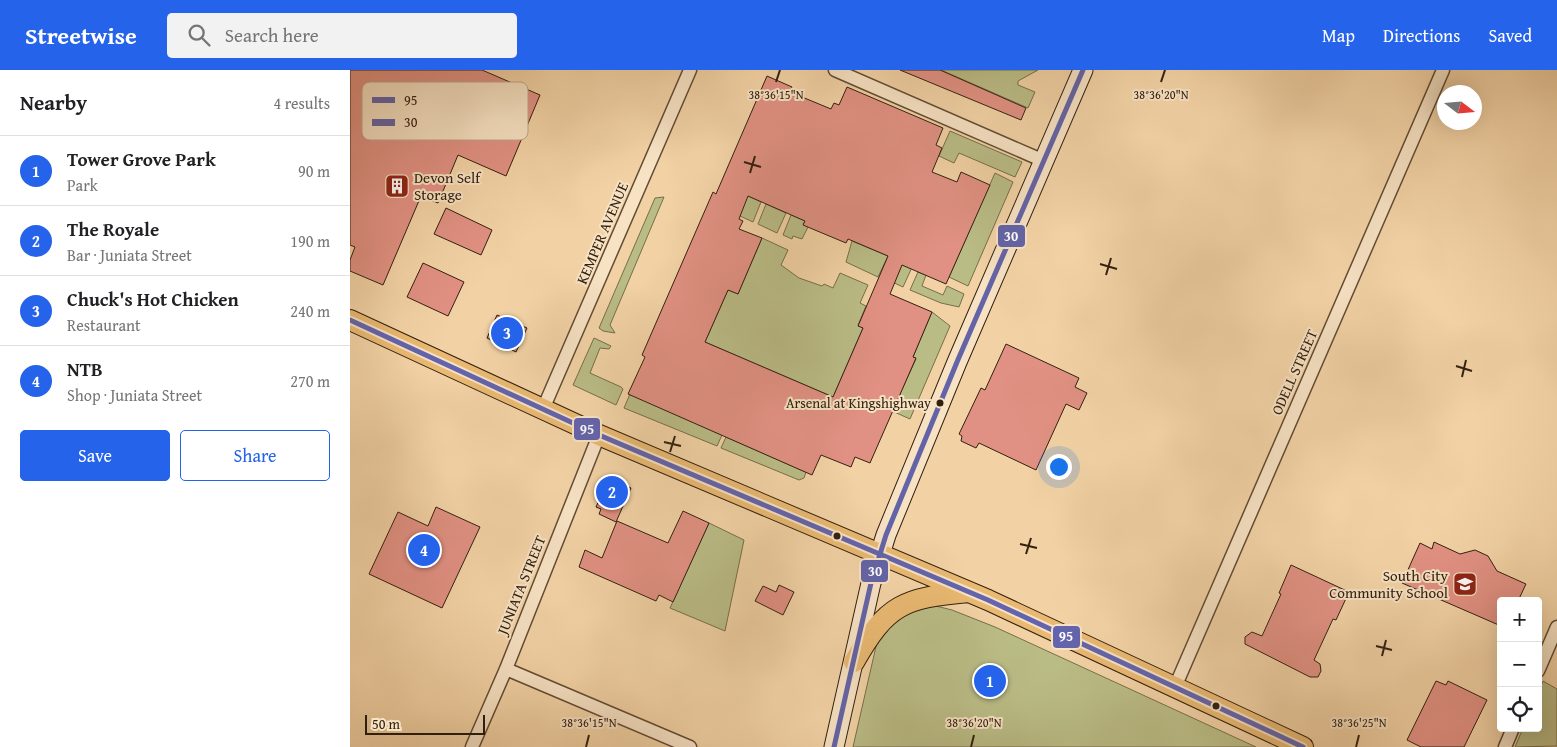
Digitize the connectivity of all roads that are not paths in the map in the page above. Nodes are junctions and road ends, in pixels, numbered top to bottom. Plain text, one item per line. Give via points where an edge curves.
1 (690, 70) edge
2 (835, 70) edge
3 (1083, 70) edge
4 (1443, 70) edge
5 (1044, 161) junction
6 (350, 320) edge
7 (543, 409) junction
8 (598, 435) junction
9 (880, 553) junction
10 (970, 592) junction
11 (1557, 628) edge
12 (854, 662) junction
13 (1542, 662) edge
14 (506, 668) junction
15 (1175, 687) junction
16 (1512, 732) edge
17 (472, 747) edge
18 (690, 747) edge
19 (834, 747) edge
20 (1303, 747) edge
21 (1505, 747) edge

1 - 7 street, KEMPER AVENUE
2 - 5 street
3 - 5 main road
4 - 15 street, ODELL STREET
5 - 9 main road via 924,441
6 - 7 main road
7 - 8 main road
8 - 9 main road
8 - 14 street, JUNIATA STREET
9 - 10 main road
9 - 12 main road
10 - 12 main road via 926,596 899,606 876,626
10 - 15 main road
11 - 13 street
12 - 19 main road
14 - 17 street, JUNIATA STREET
14 - 18 street
15 - 20 main road
16 - 21 street

